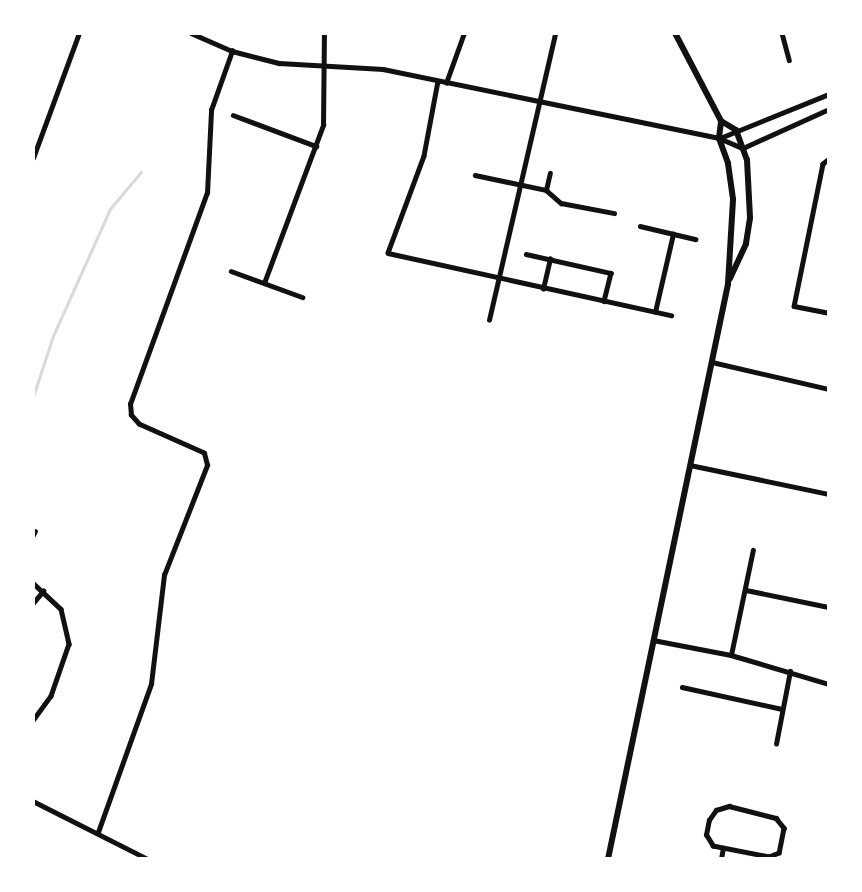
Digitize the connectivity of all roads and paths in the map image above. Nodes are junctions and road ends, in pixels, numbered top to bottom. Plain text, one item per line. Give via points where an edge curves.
1 (79, 33) edge
2 (191, 33) edge
3 (324, 33) edge
4 (464, 33) edge
5 (555, 33) edge
6 (675, 33) edge
7 (782, 33) edge
8 (232, 51) junction
9 (789, 60) dead end
10 (327, 67) junction
11 (438, 81) junction
12 (446, 83) junction
13 (829, 94) edge
14 (536, 103) junction
15 (829, 109) edge
16 (233, 115) dead end
17 (721, 121) junction
18 (736, 130) junction
19 (719, 138) junction
20 (36, 142) edge
21 (316, 146) junction
22 (743, 148) junction
23 (33, 158) edge
24 (829, 159) edge
25 (550, 173) dead end
26 (475, 175) dead end
27 (518, 184) junction
28 (546, 190) junction
29 (614, 213) dead end
30 (640, 226) dead end
31 (673, 234) junction
32 (695, 239) dead end
33 (526, 254) dead end
34 (550, 259) junction
35 (231, 271) dead end
36 (498, 280) junction
37 (264, 283) junction
38 (728, 284) junction
39 (543, 289) junction
40 (302, 297) dead end
41 (604, 301) junction
42 (656, 312) junction
43 (829, 313) edge
44 (671, 315) dead end
45 (489, 320) dead end
46 (712, 362) junction
47 (829, 389) edge
48 (690, 465) junction
49 (829, 494) edge
50 (753, 550) dead end
51 (33, 583) edge
52 (746, 590) junction
53 (43, 591) junction
54 (33, 603) edge
55 (829, 607) edge
56 (653, 640) junction
57 (731, 655) junction
58 (790, 671) junction
59 (829, 684) edge
60 (682, 687) dead end
61 (782, 709) junction
62 (33, 720) edge
63 (776, 744) dead end
64 (33, 801) edge
65 (98, 832) junction
66 (723, 848) junction
67 (148, 859) edge
68 (608, 859) edge
69 (721, 859) edge

1 - 20 street
2 - 8 street
3 - 10 street
4 - 12 street
5 - 14 street
6 - 17 main road
7 - 9 street
8 - 10 street via 279,63
8 - 65 street via 211,110 207,193 134,392 131,415 139,424 204,453 207,465 164,575 151,684
10 - 11 street via 377,68
10 - 21 street via 326,111
11 - 12 street
11 - 36 street via 424,156 388,253
12 - 14 street
13 - 18 street
14 - 19 street
14 - 27 street
15 - 22 street
16 - 21 street
17 - 18 main road
17 - 19 main road
18 - 19 street
18 - 22 main road
19 - 22 street
19 - 38 main road via 732,182
20 - 23 street
21 - 37 street
22 - 38 main road via 751,182 750,218 746,244
24 - 43 street via 823,164 794,306
25 - 28 street
26 - 27 street
27 - 28 street
27 - 36 street
28 - 29 street via 561,203
30 - 31 street
31 - 32 street
31 - 42 street
33 - 34 street
34 - 39 street
34 - 41 street via 611,273
35 - 37 street
36 - 39 street
36 - 45 street
37 - 40 street
38 - 46 main road
39 - 41 street
41 - 42 street
42 - 44 street
46 - 47 street
46 - 48 main road
48 - 49 street
48 - 56 main road
50 - 52 street
51 - 53 street
52 - 55 street
52 - 57 street
53 - 54 street
53 - 62 street via 61,609 69,644 51,696
56 - 57 street
56 - 68 main road
57 - 58 street
58 - 59 street
58 - 61 street
60 - 61 street
61 - 63 street
64 - 65 street
65 - 67 street
66 - 66 street via 713,846 706,835 716,810 729,806 776,818 784,828 779,852 769,857
66 - 69 street

